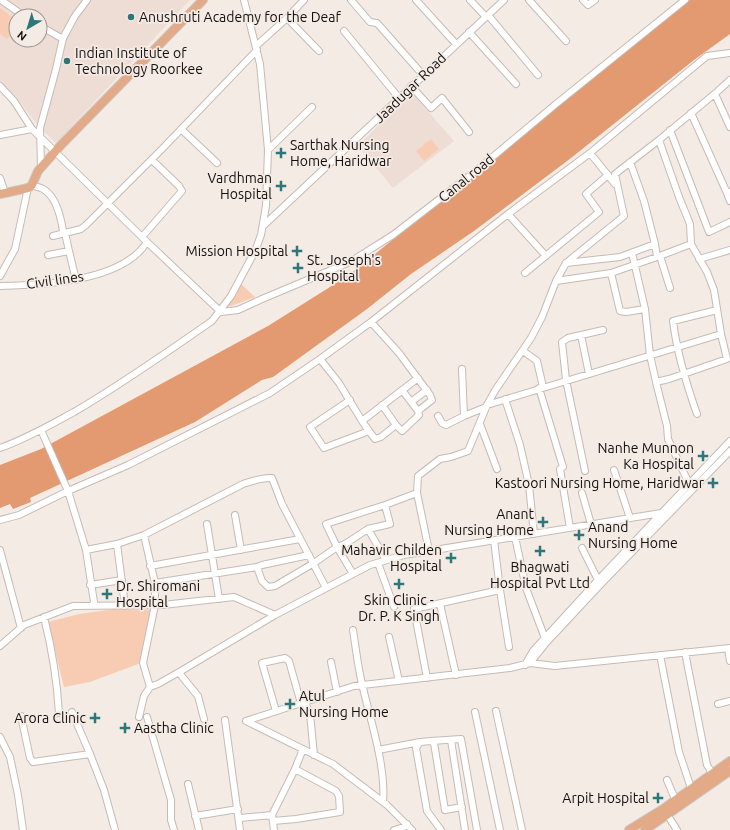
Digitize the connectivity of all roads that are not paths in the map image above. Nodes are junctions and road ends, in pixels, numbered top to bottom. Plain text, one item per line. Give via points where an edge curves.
1 (1, 0) edge
2 (87, 0) edge
3 (203, 0) edge
4 (244, 0) edge
5 (304, 0) edge
6 (351, 0) edge
7 (416, 0) edge
8 (470, 0) edge
9 (504, 0) edge
10 (529, 0) edge
11 (583, 0) edge
12 (594, 0) edge
13 (685, 0) edge
14 (12, 8) edge
15 (487, 16) junction
16 (287, 18) junction
17 (48, 31) edge
18 (344, 31) dead end
19 (469, 32) junction
20 (63, 39) junction
21 (566, 41) dead end
22 (456, 44) junction
23 (257, 48) junction
24 (319, 51) dead end
25 (730, 53) edge
26 (423, 75) junction
27 (538, 75) dead end
28 (730, 80) edge
29 (516, 84) dead end
30 (0, 86) edge
31 (411, 86) junction
32 (715, 94) junction
33 (399, 98) junction
34 (312, 107) dead end
35 (691, 113) junction
36 (730, 127) edge
37 (32, 129) junction
38 (182, 129) junction
39 (670, 130) junction
40 (469, 132) dead end
41 (0, 135) edge
42 (39, 137) junction
43 (659, 140) junction
44 (268, 150) junction
45 (55, 151) junction
46 (590, 153) junction
47 (152, 160) junction
48 (630, 162) junction
49 (217, 163) dead end
50 (41, 167) junction
51 (608, 175) junction
52 (0, 178) edge
53 (615, 184) dead end
54 (30, 186) junction
55 (728, 192) edge
56 (2, 193) edge
57 (730, 201) edge
58 (109, 204) junction
59 (508, 214) junction
60 (730, 222) edge
61 (263, 226) junction
62 (65, 233) junction
63 (53, 236) dead end
64 (144, 240) junction
65 (655, 244) junction
66 (691, 244) junction
67 (69, 250) junction
68 (730, 250) edge
69 (632, 253) junction
70 (48, 255) dead end
71 (546, 256) junction
72 (657, 258) junction
73 (700, 259) junction
74 (566, 263) junction
75 (635, 265) junction
76 (525, 273) dead end
77 (611, 273) junction
78 (0, 276) edge
79 (76, 280) junction
80 (556, 281) junction
81 (0, 286) edge
82 (670, 288) dead end
83 (645, 309) junction
84 (717, 310) junction
85 (221, 312) junction
86 (371, 322) junction
87 (603, 330) dead end
88 (720, 334) junction
89 (581, 336) junction
90 (676, 347) junction
91 (523, 351) junction
92 (650, 355) junction
93 (320, 359) junction
94 (462, 368) dead end
95 (589, 374) junction
96 (683, 374) junction
97 (418, 378) junction
98 (566, 380) junction
99 (656, 382) junction
100 (541, 388) junction
101 (402, 390) junction
102 (427, 390) junction
103 (505, 399) junction
104 (350, 400) junction
105 (411, 402) junction
106 (382, 405) junction
107 (487, 406) junction
108 (418, 412) junction
109 (697, 414) dead end
110 (438, 416) dead end
111 (464, 416) junction
112 (362, 421) junction
113 (480, 424) junction
114 (396, 425) junction
115 (41, 430) junction
116 (368, 431) junction
117 (730, 441) edge
118 (0, 448) edge
119 (730, 451) edge
120 (497, 469) dead end
121 (614, 470) dead end
122 (586, 471) dead end
123 (689, 484) junction
124 (692, 490) junction
125 (68, 492) junction
126 (417, 493) junction
127 (582, 493) dead end
128 (385, 506) junction
129 (235, 515) dead end
130 (664, 515) junction
131 (630, 518) junction
132 (0, 520) edge
133 (207, 524) dead end
134 (591, 524) junction
135 (368, 528) junction
136 (570, 528) junction
137 (534, 534) junction
138 (144, 535) junction
139 (515, 537) junction
140 (300, 539) junction
141 (494, 540) junction
142 (117, 544) junction
143 (336, 547) junction
144 (582, 548) dead end
145 (0, 550) edge
146 (86, 550) junction
147 (241, 550) junction
148 (429, 551) junction
149 (212, 555) junction
150 (309, 555) junction
151 (386, 560) junction
152 (314, 563) junction
153 (378, 563) junction
154 (150, 566) junction
155 (257, 567) junction
156 (214, 573) junction
157 (353, 574) junction
158 (122, 580) junction
159 (599, 582) junction
160 (155, 583) junction
161 (90, 585) junction
162 (326, 588) junction
163 (500, 590) junction
164 (219, 599) junction
165 (440, 604) junction
166 (92, 606) junction
167 (125, 606) junction
168 (155, 606) junction
169 (394, 607) dead end
170 (275, 615) junction
171 (44, 617) junction
172 (21, 628) junction
173 (353, 630) dead end
174 (389, 637) dead end
175 (545, 640) junction
176 (0, 646) edge
177 (509, 647) dead end
178 (729, 648) edge
179 (685, 652) junction
180 (660, 655) junction
181 (730, 661) edge
182 (331, 662) dead end
183 (527, 664) junction
184 (181, 671) junction
185 (456, 674) junction
186 (427, 678) junction
187 (399, 681) junction
188 (362, 685) junction
189 (150, 687) junction
190 (337, 692) junction
191 (730, 701) edge
192 (303, 703) junction
193 (718, 704) dead end
194 (276, 711) junction
195 (496, 711) dead end
196 (72, 712) dead end
197 (475, 712) dead end
198 (59, 713) dead end
199 (21, 716) dead end
200 (138, 717) dead end
201 (147, 717) dead end
202 (204, 720) dead end
203 (225, 720) dead end
204 (0, 737) edge
205 (451, 740) junction
206 (431, 741) junction
207 (420, 742) junction
208 (303, 749) junction
209 (378, 750) junction
210 (90, 754) junction
211 (314, 755) junction
212 (730, 761) edge
213 (295, 769) junction
214 (730, 771) edge
215 (712, 773) junction
216 (667, 780) dead end
217 (188, 784) dead end
218 (691, 788) junction
219 (675, 799) junction
220 (383, 802) junction
221 (462, 807) junction
222 (238, 809) junction
223 (665, 812) junction
224 (195, 816) junction
225 (240, 818) junction
226 (272, 818) junction
227 (407, 824) junction
228 (23, 830) edge
229 (115, 830) edge
230 (174, 830) edge
231 (199, 830) edge
232 (240, 830) edge
233 (274, 830) edge
234 (394, 830) edge
235 (412, 830) edge
236 (441, 830) edge
237 (465, 830) edge
238 (477, 830) edge
239 (500, 830) edge
240 (522, 830) edge
241 (629, 830) edge
242 (645, 830) edge
243 (677, 830) edge

1 - 14 street
2 - 20 street
3 - 45 main road
4 - 23 street
5 - 16 street
6 - 26 street via 370,22 378,23
7 - 22 street
8 - 15 street
9 - 15 street, Jaadugar Road
10 - 21 street
11 - 12 street via 588,6
13 - 85 street, Canal road via 477,170 393,235 350,262 238,310
15 - 19 street, Jaadugar Road
15 - 27 street
16 - 23 street
16 - 24 street
17 - 20 street
18 - 33 street
19 - 22 street, Jaadugar Road
19 - 29 street
20 - 42 street
22 - 26 street, Jaadugar Road
23 - 38 street
23 - 44 street
25 - 46 street via 707,56
26 - 31 street, Jaadugar Road
28 - 32 street
30 - 37 street via 14,101
31 - 33 street, Jaadugar Road
31 - 40 street via 431,108 442,98
32 - 35 street
32 - 36 street
33 - 61 street, Jaadugar Road
34 - 44 street
35 - 39 street
35 - 55 street
37 - 41 street
37 - 42 street
38 - 47 street
38 - 49 street
39 - 43 street
39 - 60 street via 709,232
42 - 45 street
42 - 50 street
43 - 48 street
43 - 66 street via 690,224
44 - 61 street
45 - 50 main road
45 - 58 street
46 - 51 street
46 - 59 street
47 - 58 street
47 - 64 street, Civil lines via 182,191
48 - 65 street via 644,201
48 - 74 street via 615,174 624,216
50 - 54 main road
51 - 53 street
51 - 71 street via 586,194 599,212
52 - 56 street
54 - 56 main road
54 - 62 street via 43,189 55,202
54 - 78 street via 15,249
55 - 57 street
58 - 62 street via 82,229
58 - 64 street
59 - 71 street
59 - 86 street
61 - 85 street via 256,251
62 - 63 street
62 - 67 street
64 - 79 street, Civil lines via 143,248 119,266
64 - 85 street
65 - 69 street
65 - 72 street
66 - 72 street
66 - 73 street
67 - 70 street
67 - 79 street
68 - 73 street
69 - 74 street via 620,257
69 - 75 street
71 - 76 street
72 - 75 street
72 - 82 street via 660,256
73 - 84 street via 714,290
74 - 80 street
75 - 77 street
75 - 83 street
77 - 80 street
77 - 83 street via 620,311
79 - 81 street, Civil lines
80 - 91 street via 542,317
83 - 92 street
84 - 88 street
84 - 90 street via 673,321
85 - 115 street via 212,321 108,391
86 - 93 street
86 - 97 street
87 - 89 street
88 - 90 street
88 - 96 street via 727,359
89 - 95 street
89 - 98 street via 568,338 562,342
90 - 92 street
90 - 96 street
91 - 100 street via 538,361
91 - 107 street
92 - 95 street
92 - 99 street
93 - 104 street
93 - 125 street via 270,392 128,465
94 - 111 street
95 - 98 street
96 - 99 street
96 - 109 street
97 - 101 street
97 - 102 street
98 - 100 street
98 - 122 street
99 - 123 street via 668,439
100 - 103 street
100 - 136 street via 563,467 560,469
101 - 105 street
101 - 106 street
102 - 105 street
102 - 108 street via 432,400
103 - 107 street
103 - 137 street via 520,445 529,485
104 - 112 street
104 - 116 street via 310,427 324,448
105 - 108 street
106 - 112 street
106 - 114 street
107 - 111 street
107 - 113 street
108 - 114 street via 417,418 402,431
110 - 111 street via 446,425
112 - 116 street
113 - 120 street
113 - 126 street via 468,451 440,459 418,476
114 - 116 street via 375,439
115 - 118 street
115 - 125 street
117 - 123 street
119 - 124 street
121 - 131 street
123 - 124 street
123 - 130 street
124 - 130 street
125 - 132 street via 19,515
125 - 146 street
126 - 128 street
126 - 148 street
127 - 134 street
128 - 135 street via 390,524
128 - 143 street via 326,524
129 - 147 street
130 - 131 street
130 - 159 street
131 - 134 street
133 - 149 street
134 - 136 street
135 - 143 street
135 - 151 street
136 - 137 street
137 - 139 street
138 - 140 street via 243,484 257,479 272,478
138 - 142 street
138 - 154 street
139 - 141 street
139 - 175 street via 526,588
140 - 147 street
140 - 150 street
141 - 148 street
141 - 163 street
142 - 146 street
142 - 158 street
143 - 152 street
143 - 157 street
144 - 159 street
145 - 172 street
146 - 161 street
147 - 149 street
148 - 151 street
149 - 154 street
149 - 156 street
150 - 152 street
150 - 155 street
151 - 153 street
152 - 155 street via 275,586 268,587 262,581
152 - 162 street
153 - 157 street
153 - 169 street
154 - 160 street
155 - 156 street
156 - 160 street
156 - 164 street
157 - 162 street
158 - 161 street
158 - 167 street
159 - 175 street
160 - 168 street
161 - 166 street via 94,602
162 - 170 street
163 - 165 street
163 - 177 street
164 - 168 street
164 - 170 street via 234,597
165 - 185 street
165 - 186 street via 414,609
166 - 167 street
166 - 171 street via 73,606
167 - 168 street
168 - 189 street via 143,663
170 - 184 street
171 - 172 street
171 - 198 street via 58,690
172 - 176 street
173 - 188 street
174 - 187 street
175 - 183 street
178 - 179 street
178 - 181 street
179 - 180 street
179 - 215 street via 707,765
180 - 183 street via 555,666
180 - 218 street via 678,752
182 - 190 street
183 - 185 street
184 - 189 street
184 - 202 street via 180,674 198,696
185 - 186 street
186 - 187 street
187 - 188 street
188 - 190 street
188 - 209 street
189 - 200 street via 144,696
190 - 192 street
191 - 193 street
192 - 194 street
192 - 194 street via 285,658 262,663
192 - 211 street via 310,714
194 - 208 street via 246,721
195 - 240 street
196 - 210 street
197 - 239 street
199 - 210 street via 33,762
201 - 230 street via 171,800
203 - 222 street
204 - 228 street via 10,757
205 - 206 street
205 - 221 street
205 - 238 street via 461,739
206 - 207 street
206 - 221 street via 434,743 445,810
207 - 209 street
207 - 236 street via 416,748 427,811
208 - 211 street
208 - 213 street
209 - 220 street via 384,790
210 - 229 street via 104,790
211 - 220 street via 333,764
212 - 215 main road
213 - 226 street
213 - 226 street via 336,791 339,796 340,812 296,820
214 - 223 main road
215 - 218 main road
216 - 219 street
217 - 224 street
218 - 219 main road
219 - 223 main road
220 - 227 street
221 - 237 street
222 - 224 street
222 - 225 street
223 - 241 main road
223 - 242 main road
223 - 243 street
224 - 231 street
225 - 226 street
225 - 232 street
226 - 233 street
227 - 234 street
227 - 235 street

